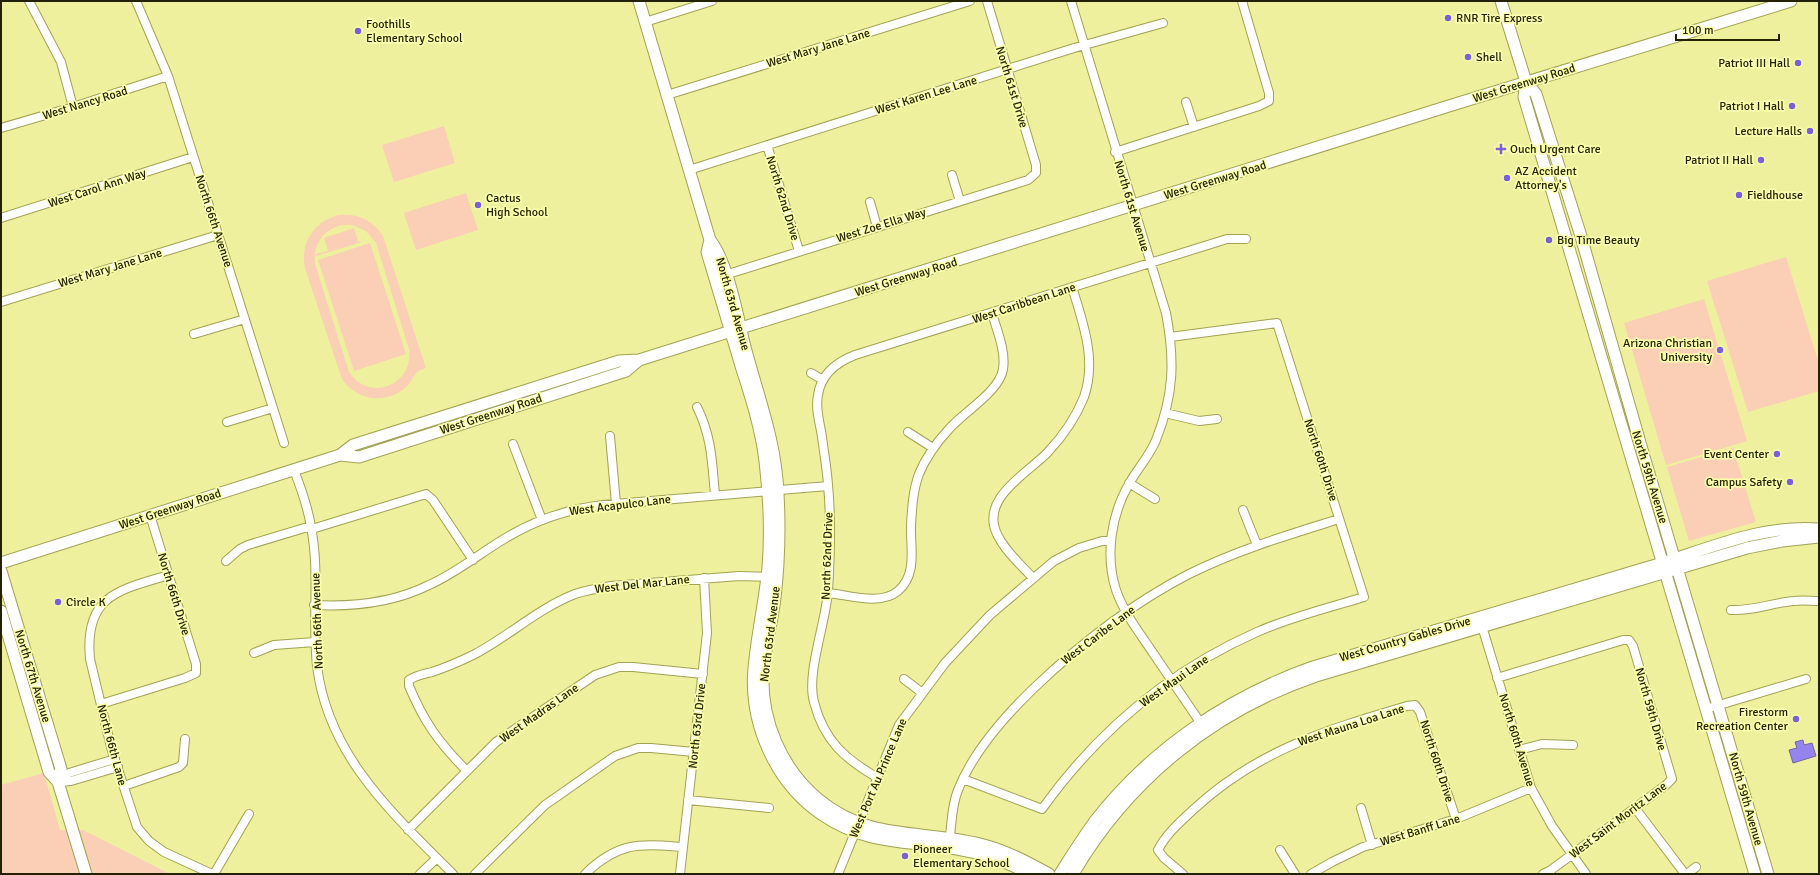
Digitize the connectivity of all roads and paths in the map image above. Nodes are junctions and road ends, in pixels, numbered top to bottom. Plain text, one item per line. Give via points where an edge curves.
1 (29, 1) edge
2 (136, 1) edge
3 (639, 1) edge
4 (712, 1) edge
5 (970, 1) edge
6 (987, 1) edge
7 (1071, 1) edge
8 (1242, 1) edge
9 (1501, 1) edge
10 (1791, 1) edge
11 (1762, 5) edge
12 (645, 22) junction
13 (1163, 23) dead end
14 (1084, 46) junction
15 (1006, 70) junction
16 (168, 76) junction
17 (1526, 82) junction
18 (667, 95) junction
19 (1186, 102) dead end
20 (73, 107) junction
21 (1194, 127) junction
22 (1, 128) edge
23 (767, 145) junction
24 (1115, 152) junction
25 (194, 157) junction
26 (1556, 158) junction
27 (1543, 162) junction
28 (689, 170) junction
29 (1036, 173) joint
30 (952, 175) dead end
31 (960, 201) junction
32 (870, 202) dead end
33 (1132, 206) junction
34 (1573, 212) junction
35 (1560, 216) junction
36 (1, 218) edge
37 (877, 226) junction
38 (218, 235) junction
39 (1246, 239) dead end
40 (710, 240) junction
41 (799, 251) junction
42 (1150, 262) junction
43 (725, 275) junction
44 (1072, 287) junction
45 (1, 302) edge
46 (992, 313) junction
47 (245, 319) junction
48 (736, 330) junction
49 (194, 334) dead end
50 (1170, 337) junction
51 (639, 360) junction
52 (811, 373) dead end
53 (823, 380) junction
54 (486, 404) junction
55 (697, 407) dead end
56 (273, 408) junction
57 (1165, 413) junction
58 (485, 416) junction
59 (1217, 419) dead end
60 (227, 422) dead end
61 (908, 432) dead end
62 (610, 436) dead end
63 (284, 443) dead end
64 (513, 444) dead end
65 (933, 448) junction
66 (340, 455) junction
67 (294, 470) junction
68 (1130, 483) junction
69 (828, 486) junction
70 (773, 491) junction
71 (715, 495) junction
72 (1155, 499) dead end
73 (616, 504) junction
74 (1243, 510) dead end
75 (150, 515) junction
76 (1339, 519) junction
77 (542, 520) junction
78 (312, 528) junction
79 (1819, 528) edge
80 (1819, 537) edge
81 (1111, 541) junction
82 (1257, 545) junction
83 (473, 560) junction
84 (226, 561) dead end
85 (1, 563) edge
86 (1676, 564) junction
87 (1664, 567) junction
88 (1, 571) edge
89 (169, 575) junction
90 (772, 577) junction
91 (704, 578) junction
92 (1032, 578) junction
93 (828, 593) junction
94 (1364, 597) joint
95 (1819, 600) edge
96 (314, 605) junction
97 (1731, 610) dead end
98 (1, 611) edge
99 (1125, 612) junction
100 (1481, 622) junction
101 (315, 642) junction
102 (254, 653) dead end
103 (702, 674) junction
104 (1497, 678) junction
105 (904, 679) dead end
106 (1171, 679) junction
107 (1806, 679) dead end
108 (921, 692) junction
109 (101, 704) junction
110 (1415, 705) joint
111 (1719, 706) junction
112 (1706, 710) junction
113 (1203, 726) junction
114 (185, 739) dead end
115 (1573, 745) dead end
116 (1519, 750) junction
117 (694, 752) junction
118 (117, 763) junction
119 (466, 771) junction
120 (878, 778) junction
121 (963, 779) junction
122 (1672, 779) joint
123 (58, 782) junction
124 (124, 786) junction
125 (1531, 788) junction
126 (688, 800) junction
127 (769, 808) dead end
128 (1361, 808) dead end
129 (1635, 808) junction
130 (249, 814) dead end
131 (1456, 819) junction
132 (857, 828) junction
133 (408, 830) junction
134 (949, 843) junction
135 (1372, 845) junction
136 (683, 847) junction
137 (1280, 850) dead end
138 (1573, 854) junction
139 (437, 858) junction
140 (1696, 867) dead end
141 (86, 874) edge
142 (213, 874) edge
143 (420, 874) edge
144 (453, 874) edge
145 (475, 874) edge
146 (585, 874) edge
147 (680, 874) edge
148 (838, 874) edge
149 (1030, 874) edge
150 (1049, 874) edge
151 (1060, 874) edge
152 (1073, 874) edge
153 (1183, 874) edge
154 (1295, 874) edge
155 (1311, 874) edge
156 (1543, 874) edge
157 (1586, 874) edge
158 (1686, 874) edge
159 (1755, 874) edge
160 (1768, 874) edge

1 - 20 street via 61,62
2 - 16 street, North 66th Avenue
3 - 12 main road, North 63rd Avenue
4 - 12 street
5 - 18 street, West Mary Jane Lane
6 - 15 street, North 61st Drive
7 - 14 street, North 61st Avenue
8 - 21 street via 1270,101
9 - 17 main road, North 59th Avenue
10 - 11 main road, West Greenway Road
11 - 17 main road, West Greenway Road
12 - 18 main road, North 63rd Avenue
13 - 14 street, West Karen Lee Lane
14 - 15 street, West Karen Lee Lane
14 - 24 street, North 61st Avenue
15 - 23 street, West Karen Lee Lane
15 - 29 street, North 61st Drive via 1036,165
16 - 20 street, West Nancy Road
16 - 25 street, North 66th Avenue
17 - 26 main road, North 59th Avenue via 1536,94
17 - 27 main road, North 59th Avenue via 1524,97
17 - 33 main road, West Greenway Road
18 - 28 main road, North 63rd Avenue
19 - 21 street
20 - 22 street, West Nancy Road
21 - 24 street
23 - 28 street, West Karen Lee Lane
23 - 41 street, North 62nd Drive
24 - 33 street, North 61st Avenue
25 - 36 street, West Carol Ann Way
25 - 38 street, North 66th Avenue
26 - 27 main road
26 - 34 main road, North 59th Avenue
27 - 35 main road, North 59th Avenue
28 - 40 main road, North 63rd Avenue
29 - 31 street, West Zoe Ella Way via 1028,180
30 - 31 street
31 - 37 street, West Zoe Ella Way
32 - 37 street
33 - 42 street, North 61st Avenue
33 - 48 main road, West Greenway Road
34 - 35 main road
34 - 86 main road, North 59th Avenue
35 - 87 main road, North 59th Avenue
37 - 41 street, West Zoe Ella Way
38 - 45 street, West Mary Jane Lane
38 - 47 street, North 66th Avenue
39 - 42 street, West Caribbean Lane via 1227,239
40 - 43 main road, North 63rd Avenue via 717,249
40 - 48 main road, North 63rd Avenue via 707,252
41 - 43 street, West Zoe Ella Way
42 - 44 street, West Caribbean Lane
42 - 50 street, North 61st Avenue via 1166,312
43 - 48 main road, North 63rd Avenue
44 - 46 street, West Caribbean Lane
44 - 92 street via 1088,346 1090,364 1084,395 1070,426 1048,452 1002,494 996,504 994,516 997,535
46 - 53 street, West Caribbean Lane via 846,358 830,369
46 - 65 street via 1004,361 1000,380
47 - 49 street
47 - 56 street, North 66th Avenue
48 - 51 main road, West Greenway Road
48 - 70 main road, North 63rd Avenue
50 - 57 street, North 61st Avenue via 1173,358
50 - 76 street, North 60th Drive via 1277,323
51 - 54 main road, West Greenway Road via 618,361
51 - 58 main road, West Greenway Road via 626,371
52 - 53 street
53 - 69 street, North 62nd Drive via 818,394 817,412
54 - 58 main road
54 - 66 main road, West Greenway Road via 353,445
55 - 71 street via 710,443
56 - 60 street
56 - 63 street, North 66th Avenue
57 - 59 street via 1199,421
57 - 68 street, North 61st Avenue via 1143,465
58 - 66 main road, West Greenway Road via 359,457
61 - 65 street
62 - 73 street
64 - 77 street
65 - 93 street via 916,483 911,526 910,572 904,584 892,594 878,599
66 - 67 main road, West Greenway Road
67 - 75 main road, West Greenway Road
67 - 78 street, North 66th Avenue
68 - 72 street
68 - 81 street, North 61st Avenue via 1121,501
69 - 70 street, West Acapulco Lane
69 - 93 street, North 62nd Drive
70 - 71 street, West Acapulco Lane
70 - 90 main road, North 63rd Avenue via 770,532
71 - 73 street, West Acapulco Lane
73 - 77 street, West Acapulco Lane via 576,509
74 - 82 street
75 - 85 main road, West Greenway Road
75 - 89 street, North 66th Drive
76 - 82 street, West Caribe Lane
76 - 94 street, North 60th Drive
77 - 83 street, West Acapulco Lane via 509,536
78 - 83 street via 426,494 433,500
78 - 84 street via 248,545
78 - 96 street, North 66th Avenue via 315,562
79 - 86 main road, West Country Gables Drive via 1756,534
80 - 86 main road, West Country Gables Drive via 1762,545
81 - 92 street, West Port Au Prince Lane via 1090,544 1065,554
81 - 99 street, North 61st Avenue via 1112,574
82 - 99 street, West Caribe Lane via 1189,574
83 - 96 street, West Acapulco Lane via 441,580 403,596 366,604
86 - 87 main road, West Country Gables Drive
86 - 111 main road, North 59th Avenue
87 - 100 main road, West Country Gables Drive
87 - 112 main road, North 59th Avenue
88 - 123 main road, North 67th Avenue via 61,769
89 - 109 street, North 66th Lane via 117,592 104,602 96,615 89,652
89 - 109 street, North 66th Drive via 196,664 196,673
90 - 91 street, West Del Mar Lane
90 - 132 main road, North 63rd Avenue via 753,680 762,735 778,769 798,794 820,813
91 - 103 street, North 63rd Drive via 707,633
91 - 119 street, West Del Mar Lane via 611,586 574,595 551,606 473,655 417,675 410,680 411,692 430,729
92 - 108 street, West Port Au Prince Lane via 970,635
93 - 120 street, North 62nd Drive via 814,674 813,700 820,724 832,742 857,766
94 - 106 street, West Maui Lane via 1258,632 1213,654
95 - 97 street
96 - 101 street, North 66th Avenue
98 - 123 main road, North 67th Avenue via 49,772
99 - 106 street, North 61st Avenue
99 - 121 street, West Caribe Lane via 1088,639 1018,704 994,733
100 - 104 street, North 60th Avenue
100 - 113 main road, West Country Gables Drive via 1295,673 1243,697
101 - 102 street via 274,645
101 - 133 street, North 66th Avenue via 325,702 347,755
103 - 117 street, North 63rd Drive
103 - 119 street, West Madras Lane via 619,667 595,675 508,733
104 - 116 street, North 60th Avenue
104 - 122 street, North 59th Drive via 1629,640 1633,646
105 - 108 street
106 - 113 street, North 61st Avenue
106 - 121 street, West Maui Lane via 1127,714 1094,746 1066,776 1042,809
107 - 111 street
108 - 120 street, West Port Au Prince Lane via 899,725
109 - 118 street, North 66th Lane
110 - 131 street, North 60th Drive via 1420,712
110 - 153 street, West Mauna Loa Lane via 1315,734 1244,770 1201,803 1162,841 1158,850
111 - 112 street
111 - 160 main road, North 59th Avenue
112 - 159 main road, North 59th Avenue
113 - 151 main road, West Country Gables Drive via 1154,760 1122,791 1096,821
113 - 152 main road, West Country Gables Drive via 1129,797 1095,839
114 - 124 street via 182,763 179,767
115 - 116 street via 1542,744
116 - 125 street, North 60th Avenue
117 - 126 street, North 63rd Drive
117 - 145 street via 638,748 616,756 545,805
118 - 123 street via 69,773
118 - 124 street, North 66th Lane
119 - 133 street, West Madras Lane
120 - 132 street, West Port Au Prince Lane
121 - 134 street, West Caribe Lane via 954,804
122 - 129 street, West Saint Moritz Lane
123 - 141 main road, North 67th Avenue
124 - 142 street, North 66th Lane via 134,819 142,834 156,847
125 - 131 street, West Banff Lane
125 - 138 street, North 60th Avenue via 1552,826
126 - 127 street
126 - 136 street, North 63rd Drive
128 - 135 street
129 - 138 street, West Saint Moritz Lane
129 - 158 street
130 - 142 street
131 - 135 street, West Banff Lane
132 - 134 main road, North 63rd Avenue via 892,838
132 - 148 street, West Port Au Prince Lane
133 - 139 street, North 66th Avenue
134 - 149 main road, North 63rd Avenue
134 - 150 main road, North 63rd Avenue via 993,848
135 - 155 street, West Banff Lane via 1348,853
136 - 146 street via 653,844 625,848 612,853
136 - 147 street, North 63rd Drive
137 - 154 street
138 - 156 street, West Saint Moritz Lane
138 - 157 street, North 60th Avenue
139 - 143 street
139 - 144 street, North 66th Avenue
140 - 158 street

